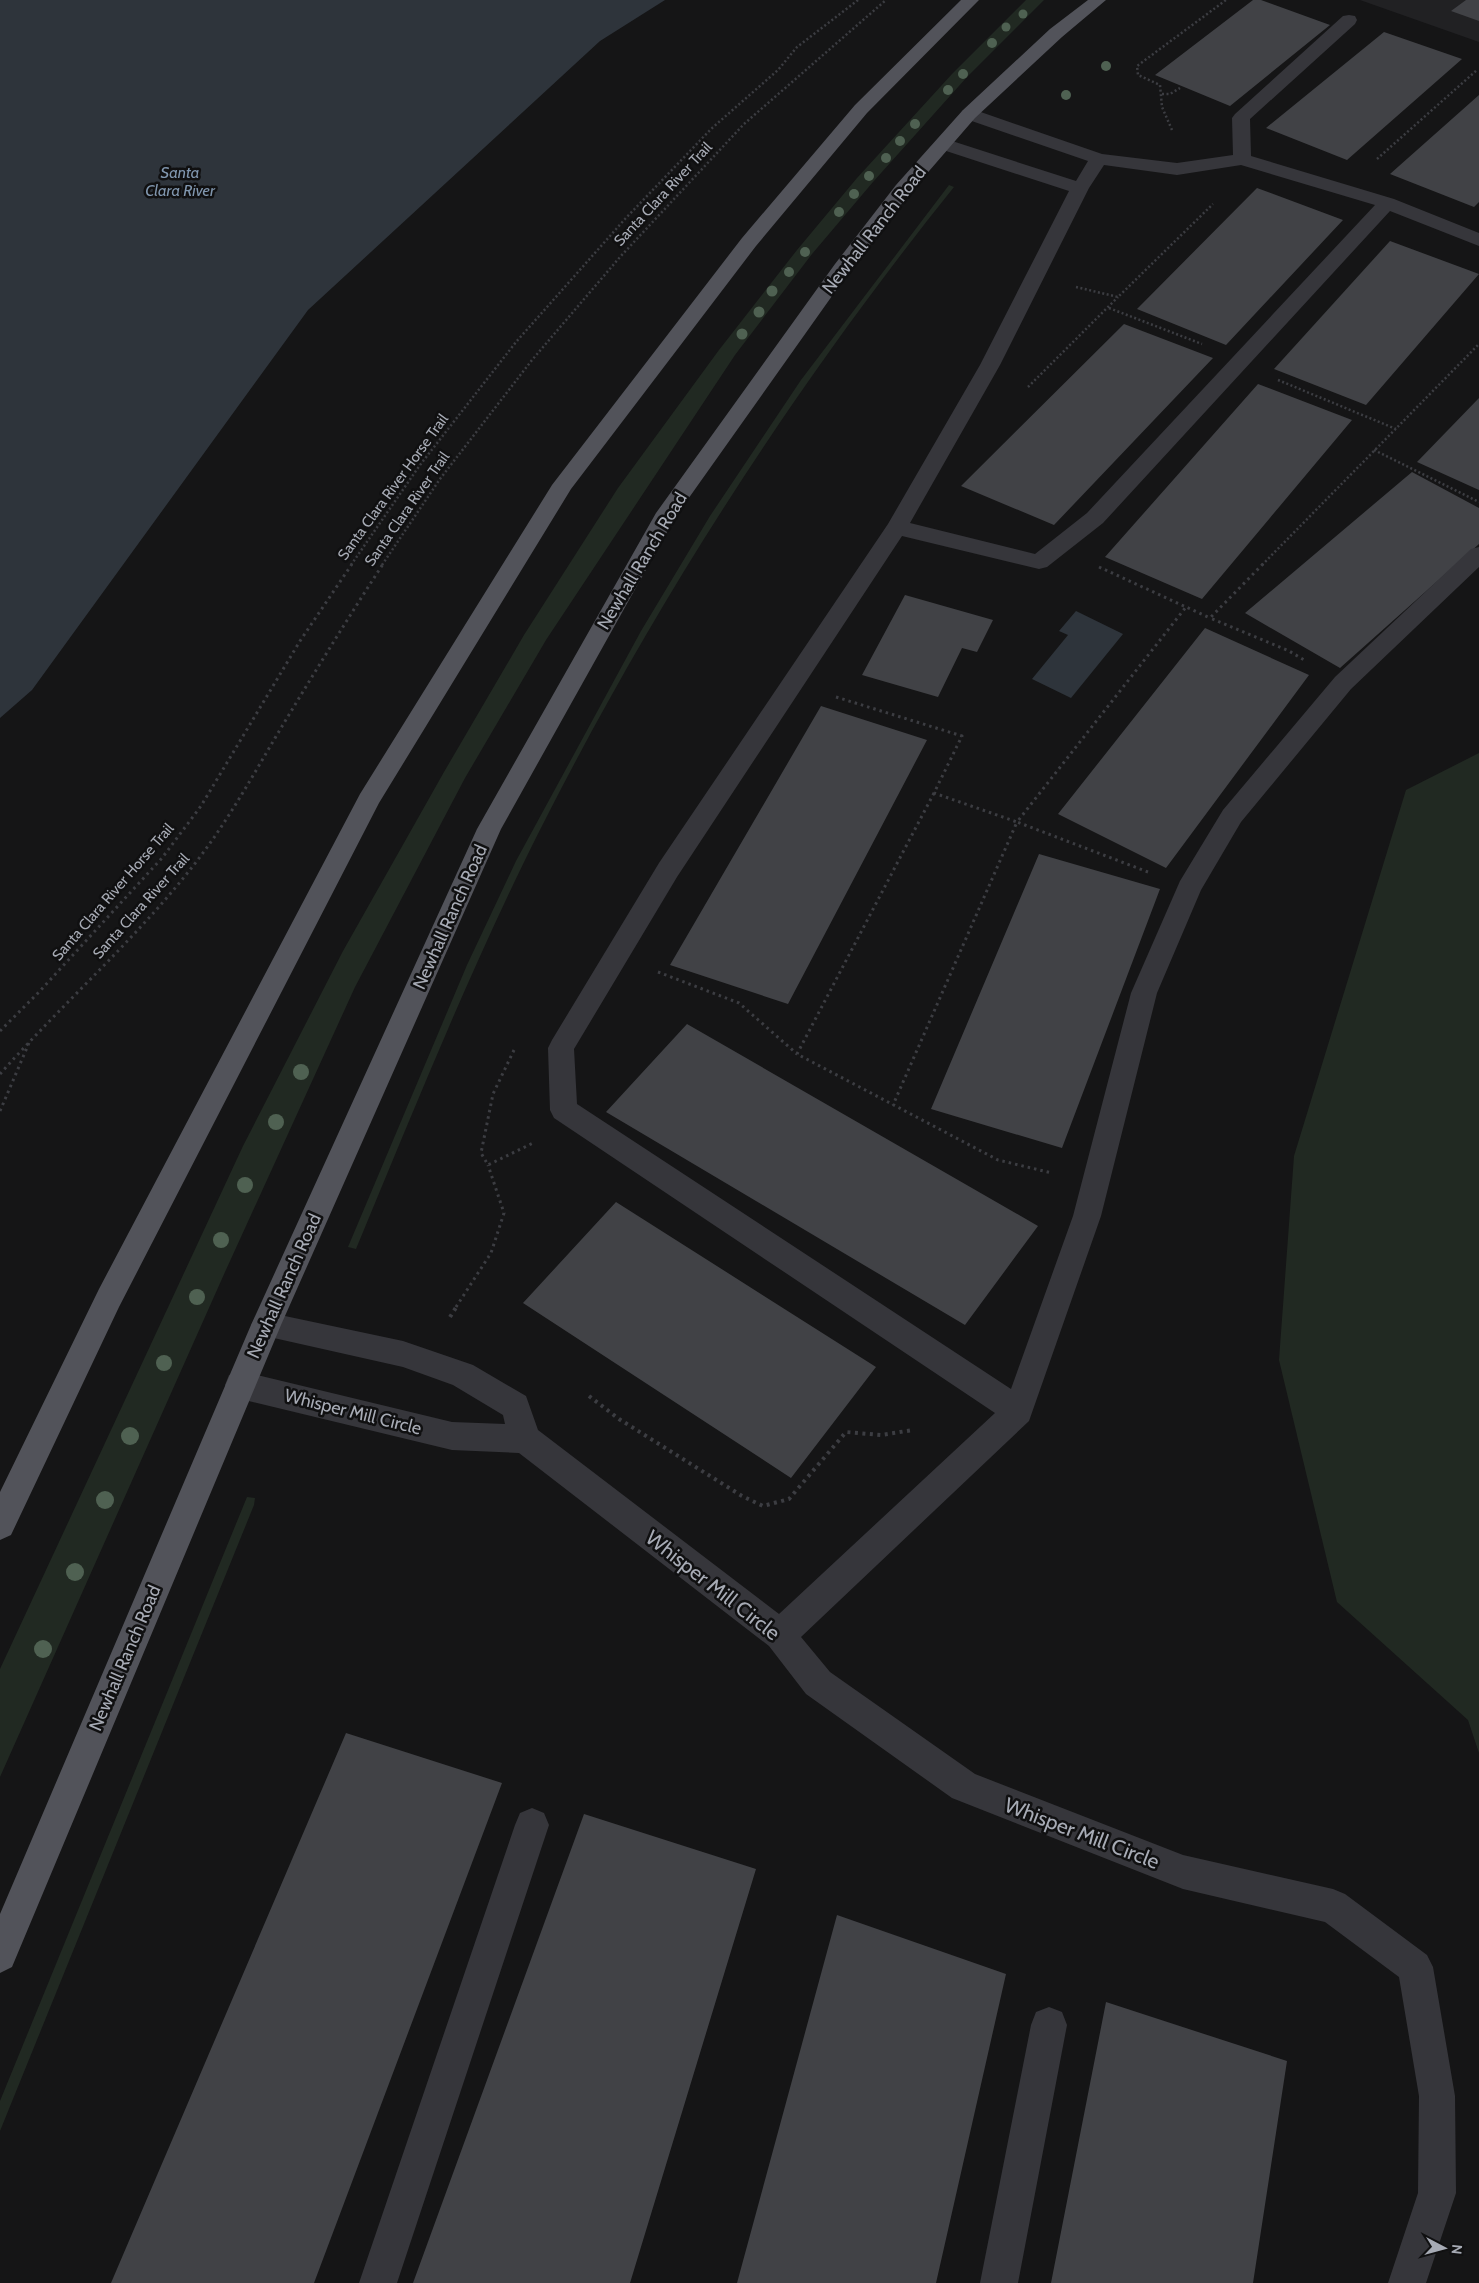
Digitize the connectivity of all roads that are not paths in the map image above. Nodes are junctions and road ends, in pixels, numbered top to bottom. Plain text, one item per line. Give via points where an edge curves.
1 (971, 0) edge
2 (1098, 0) edge
3 (1349, 20) dead end
4 (969, 114) junction
5 (943, 144) junction
6 (1099, 159) junction
7 (1242, 159) junction
8 (1080, 188) junction
9 (1386, 204) junction
10 (1477, 237) edge
11 (897, 527) junction
12 (1479, 554) edge
13 (266, 1325) junction
14 (240, 1385) junction
15 (1018, 1411) junction
16 (526, 1439) junction
17 (0, 1525) edge
18 (780, 1635) junction
19 (532, 1825) dead end
20 (0, 1955) edge
21 (1049, 2025) dead end
22 (378, 2283) edge
23 (999, 2283) edge
24 (1407, 2283) edge

1 - 17 main road via 861,109 755,235 563,485 369,800 109,1298
2 - 4 main road, Newhall Ranch Road via 1056,33
3 - 7 street via 1241,118
4 - 5 main road, Newhall Ranch Road
4 - 6 street
5 - 8 street
5 - 13 main road, Newhall Ranch Road via 903,189 842,268 667,513 489,829
6 - 7 street via 1177,169
6 - 8 street
7 - 9 street
8 - 11 street via 990,364
9 - 10 street
9 - 11 street via 1094,518 1039,562
11 - 15 street via 668,870 561,1048 564,1110
12 - 15 street via 1343,683 1232,816 1189,888 1144,993 1087,1216
13 - 14 main road, Newhall Ranch Road
13 - 16 street via 402,1354 463,1376 515,1406
14 - 16 street, Whisper Mill Circle via 452,1436
14 - 20 main road, Newhall Ranch Road
15 - 18 street
16 - 18 street, Whisper Mill Circle
18 - 24 street, Whisper Mill Circle via 818,1683 964,1786 1183,1872 1333,1906 1415,1967 1437,2096 1437,2193
19 - 22 street
21 - 23 street

